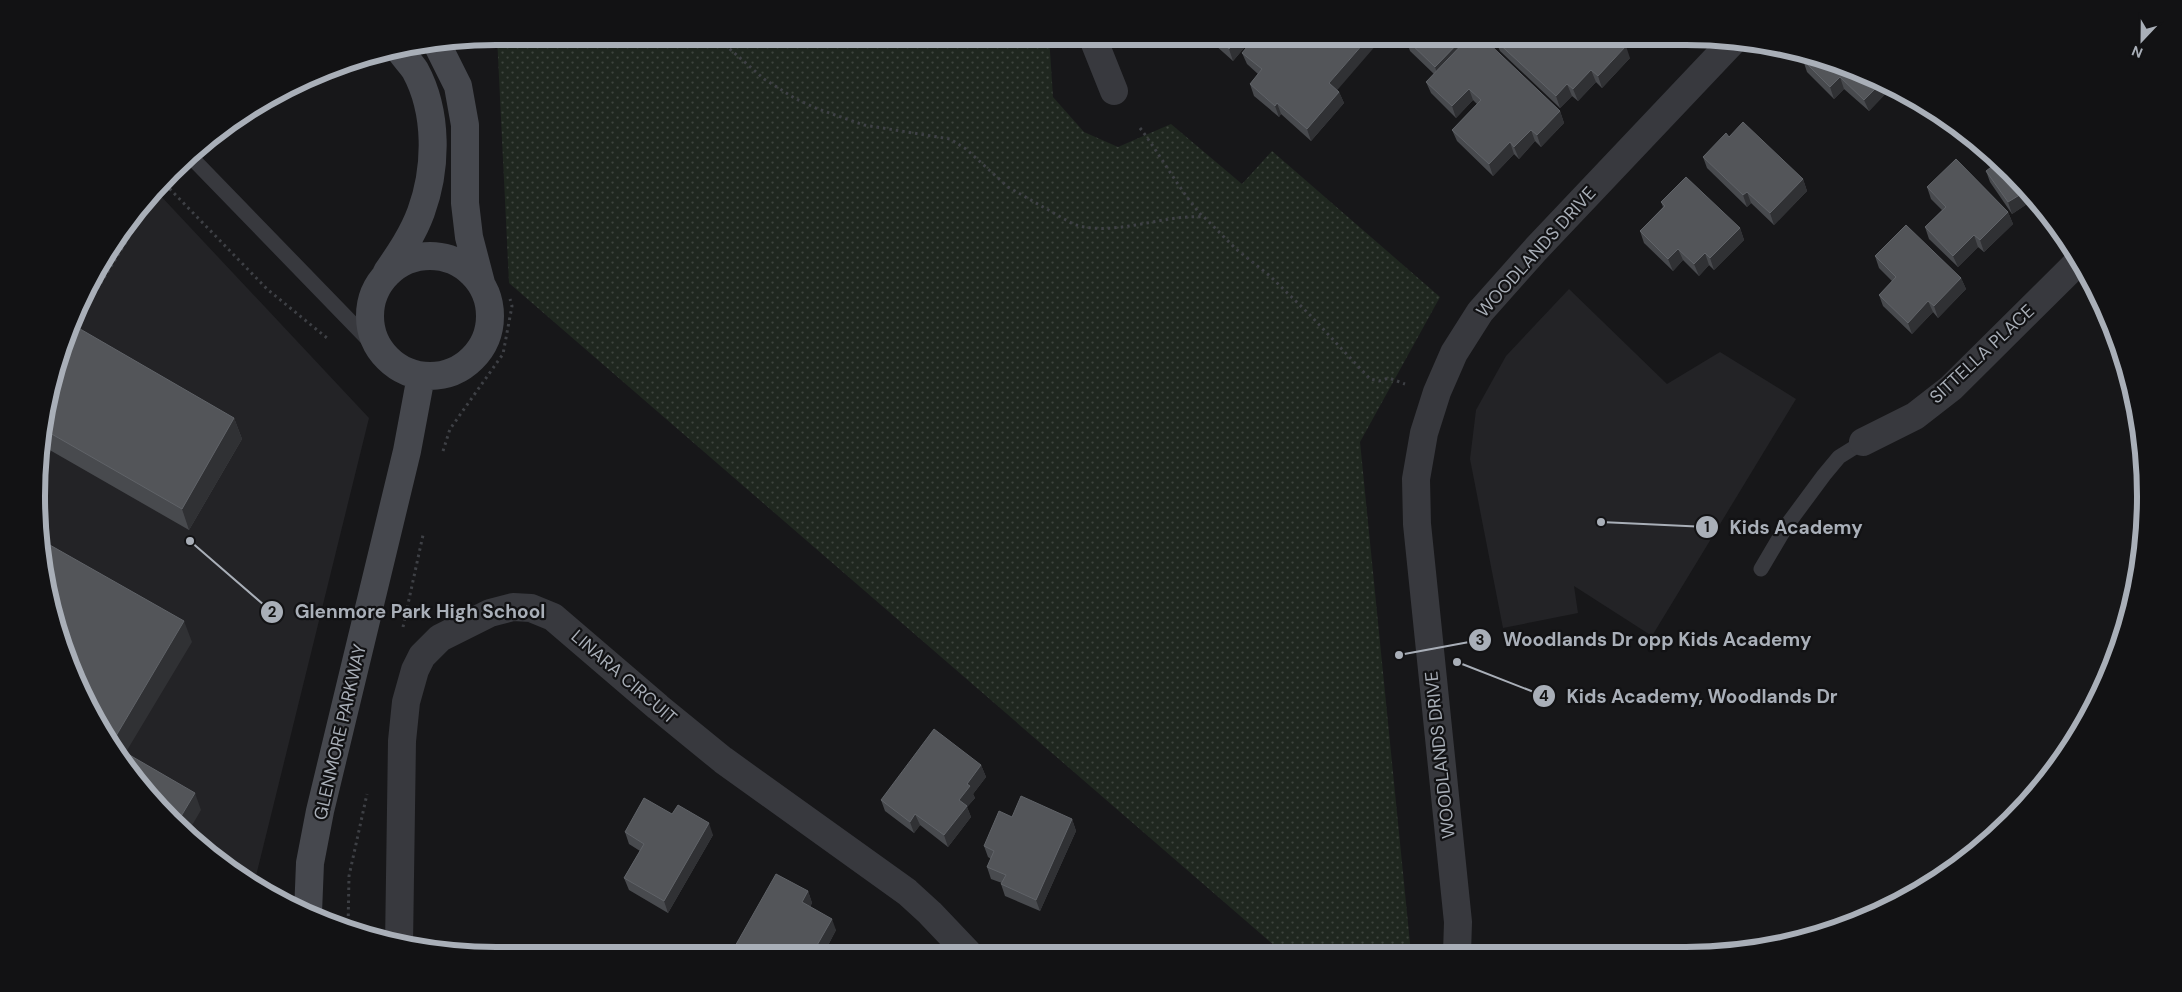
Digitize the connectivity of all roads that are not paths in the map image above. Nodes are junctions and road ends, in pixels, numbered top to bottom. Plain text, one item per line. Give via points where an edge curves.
1 (1096, 45) edge
2 (1727, 47) edge
3 (439, 49) edge
4 (403, 55) edge
5 (1114, 91) dead end
6 (195, 161) edge
7 (2074, 266) edge
8 (385, 276) junction
9 (481, 283) junction
10 (385, 357) junction
11 (421, 376) junction
12 (1863, 442) joint
13 (1761, 569) dead end
14 (308, 906) edge
15 (399, 936) edge
16 (962, 947) edge
17 (1457, 947) edge

1 - 5 street
2 - 17 street, WOODLANDS DRIVE via 1480,312 1454,354 1424,433 1416,479 1416,524 1458,922
3 - 9 main road via 458,86 465,125 465,203 469,237
4 - 8 main road via 415,70 430,109 433,143 430,176 421,212 406,245
6 - 10 lane
7 - 12 street, SITTELLA PLACE via 1952,388 1915,416
8 - 9 main road via 400,264 435,256 452,260
8 - 10 main road via 372,298 370,325 375,342
9 - 11 main road via 489,302 490,322 486,340 475,357 460,369 441,376
10 - 11 main road via 401,370
11 - 14 main road, GLENMORE PARKWAY via 407,451 320,811 310,863
12 - 13 lane, SITTELLA PLACE via 1839,456 1787,525
15 - 16 street, LINARA CIRCUIT via 402,741 406,702 415,670 422,656 440,638 490,613 513,606 530,608 553,617 723,760 907,892

